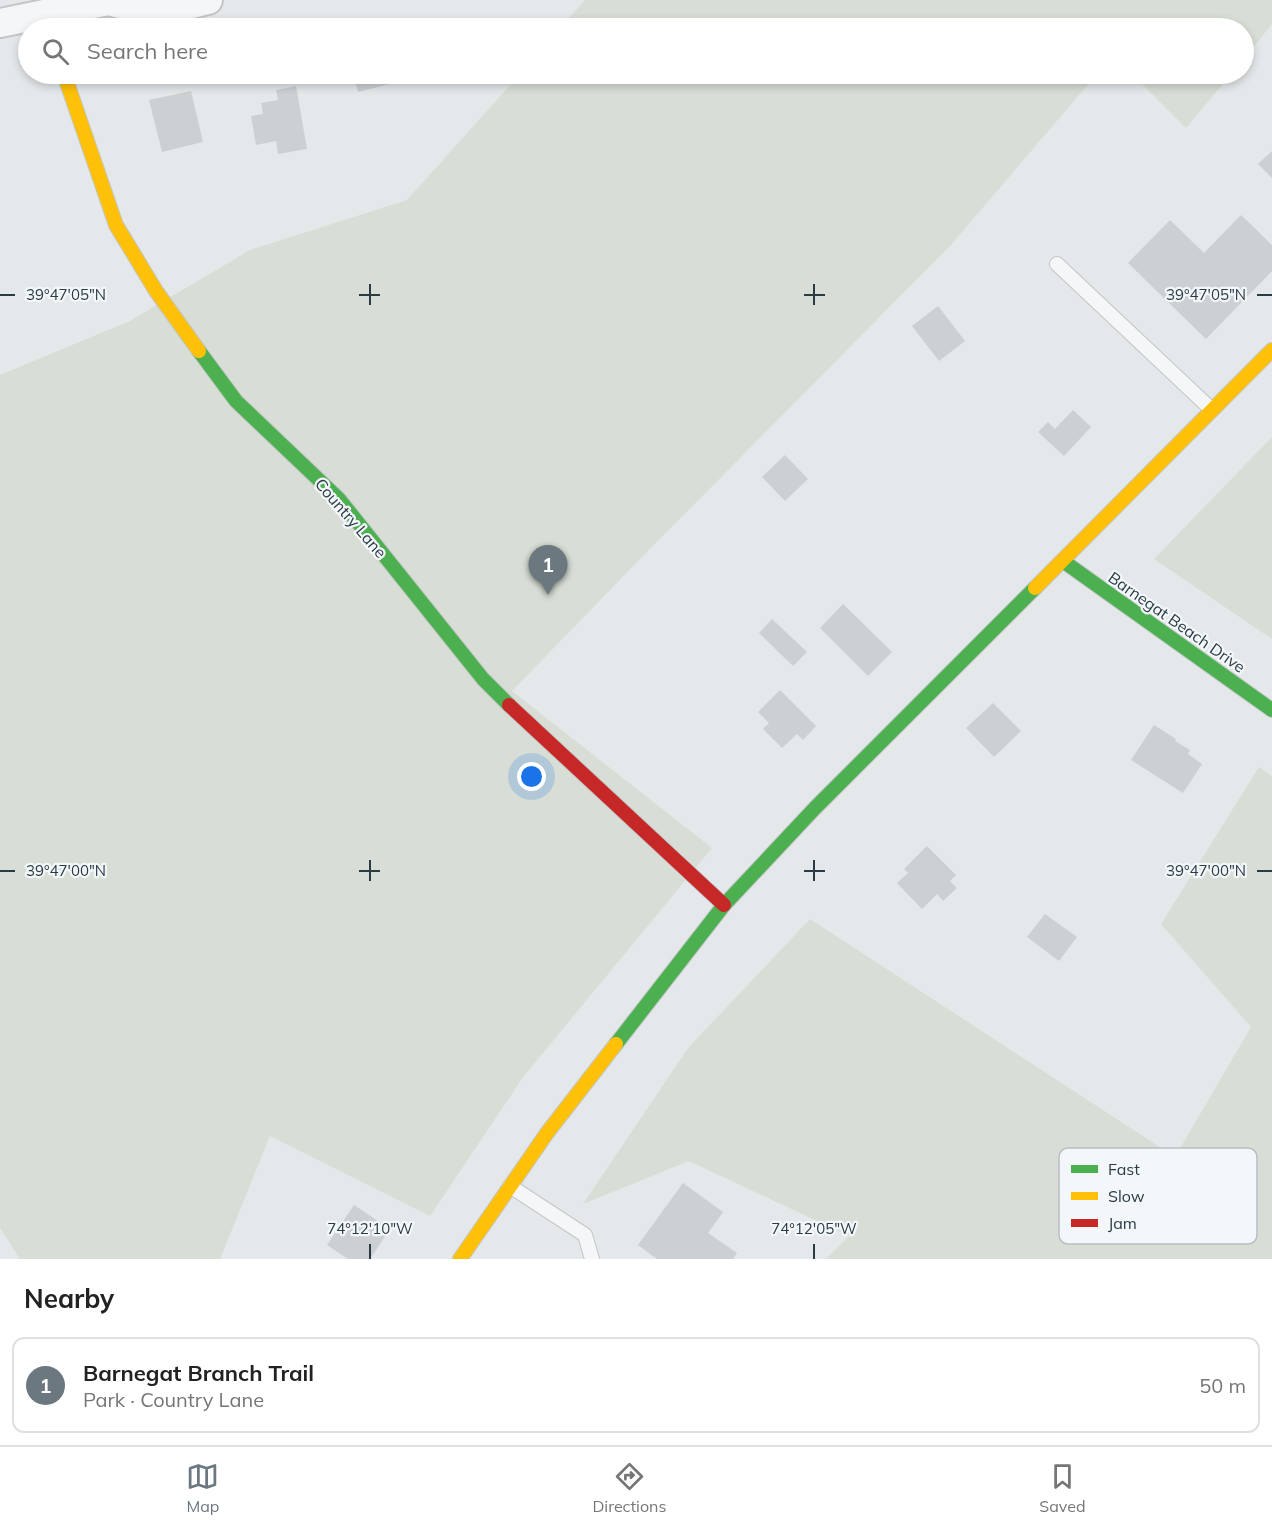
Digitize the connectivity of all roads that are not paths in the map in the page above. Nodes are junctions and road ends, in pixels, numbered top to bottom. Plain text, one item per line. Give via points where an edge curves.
1 (208, 0) edge
2 (29, 18) edge
3 (67, 84) edge
4 (1057, 264) dead end
5 (1272, 350) edge
6 (1212, 410) junction
7 (1063, 561) junction
8 (1272, 710) edge
9 (724, 904) junction
10 (510, 1186) junction
11 (460, 1259) edge
12 (591, 1259) edge

1 - 2 street via 156,13 108,2
3 - 9 main road, Country Lane via 116,225 168,308 236,401 339,499 483,679
4 - 6 lane
5 - 6 main road
6 - 7 main road
7 - 8 main road, Barnegat Beach Drive
7 - 9 main road via 815,807
9 - 10 main road
10 - 11 main road
10 - 12 lane via 585,1235

